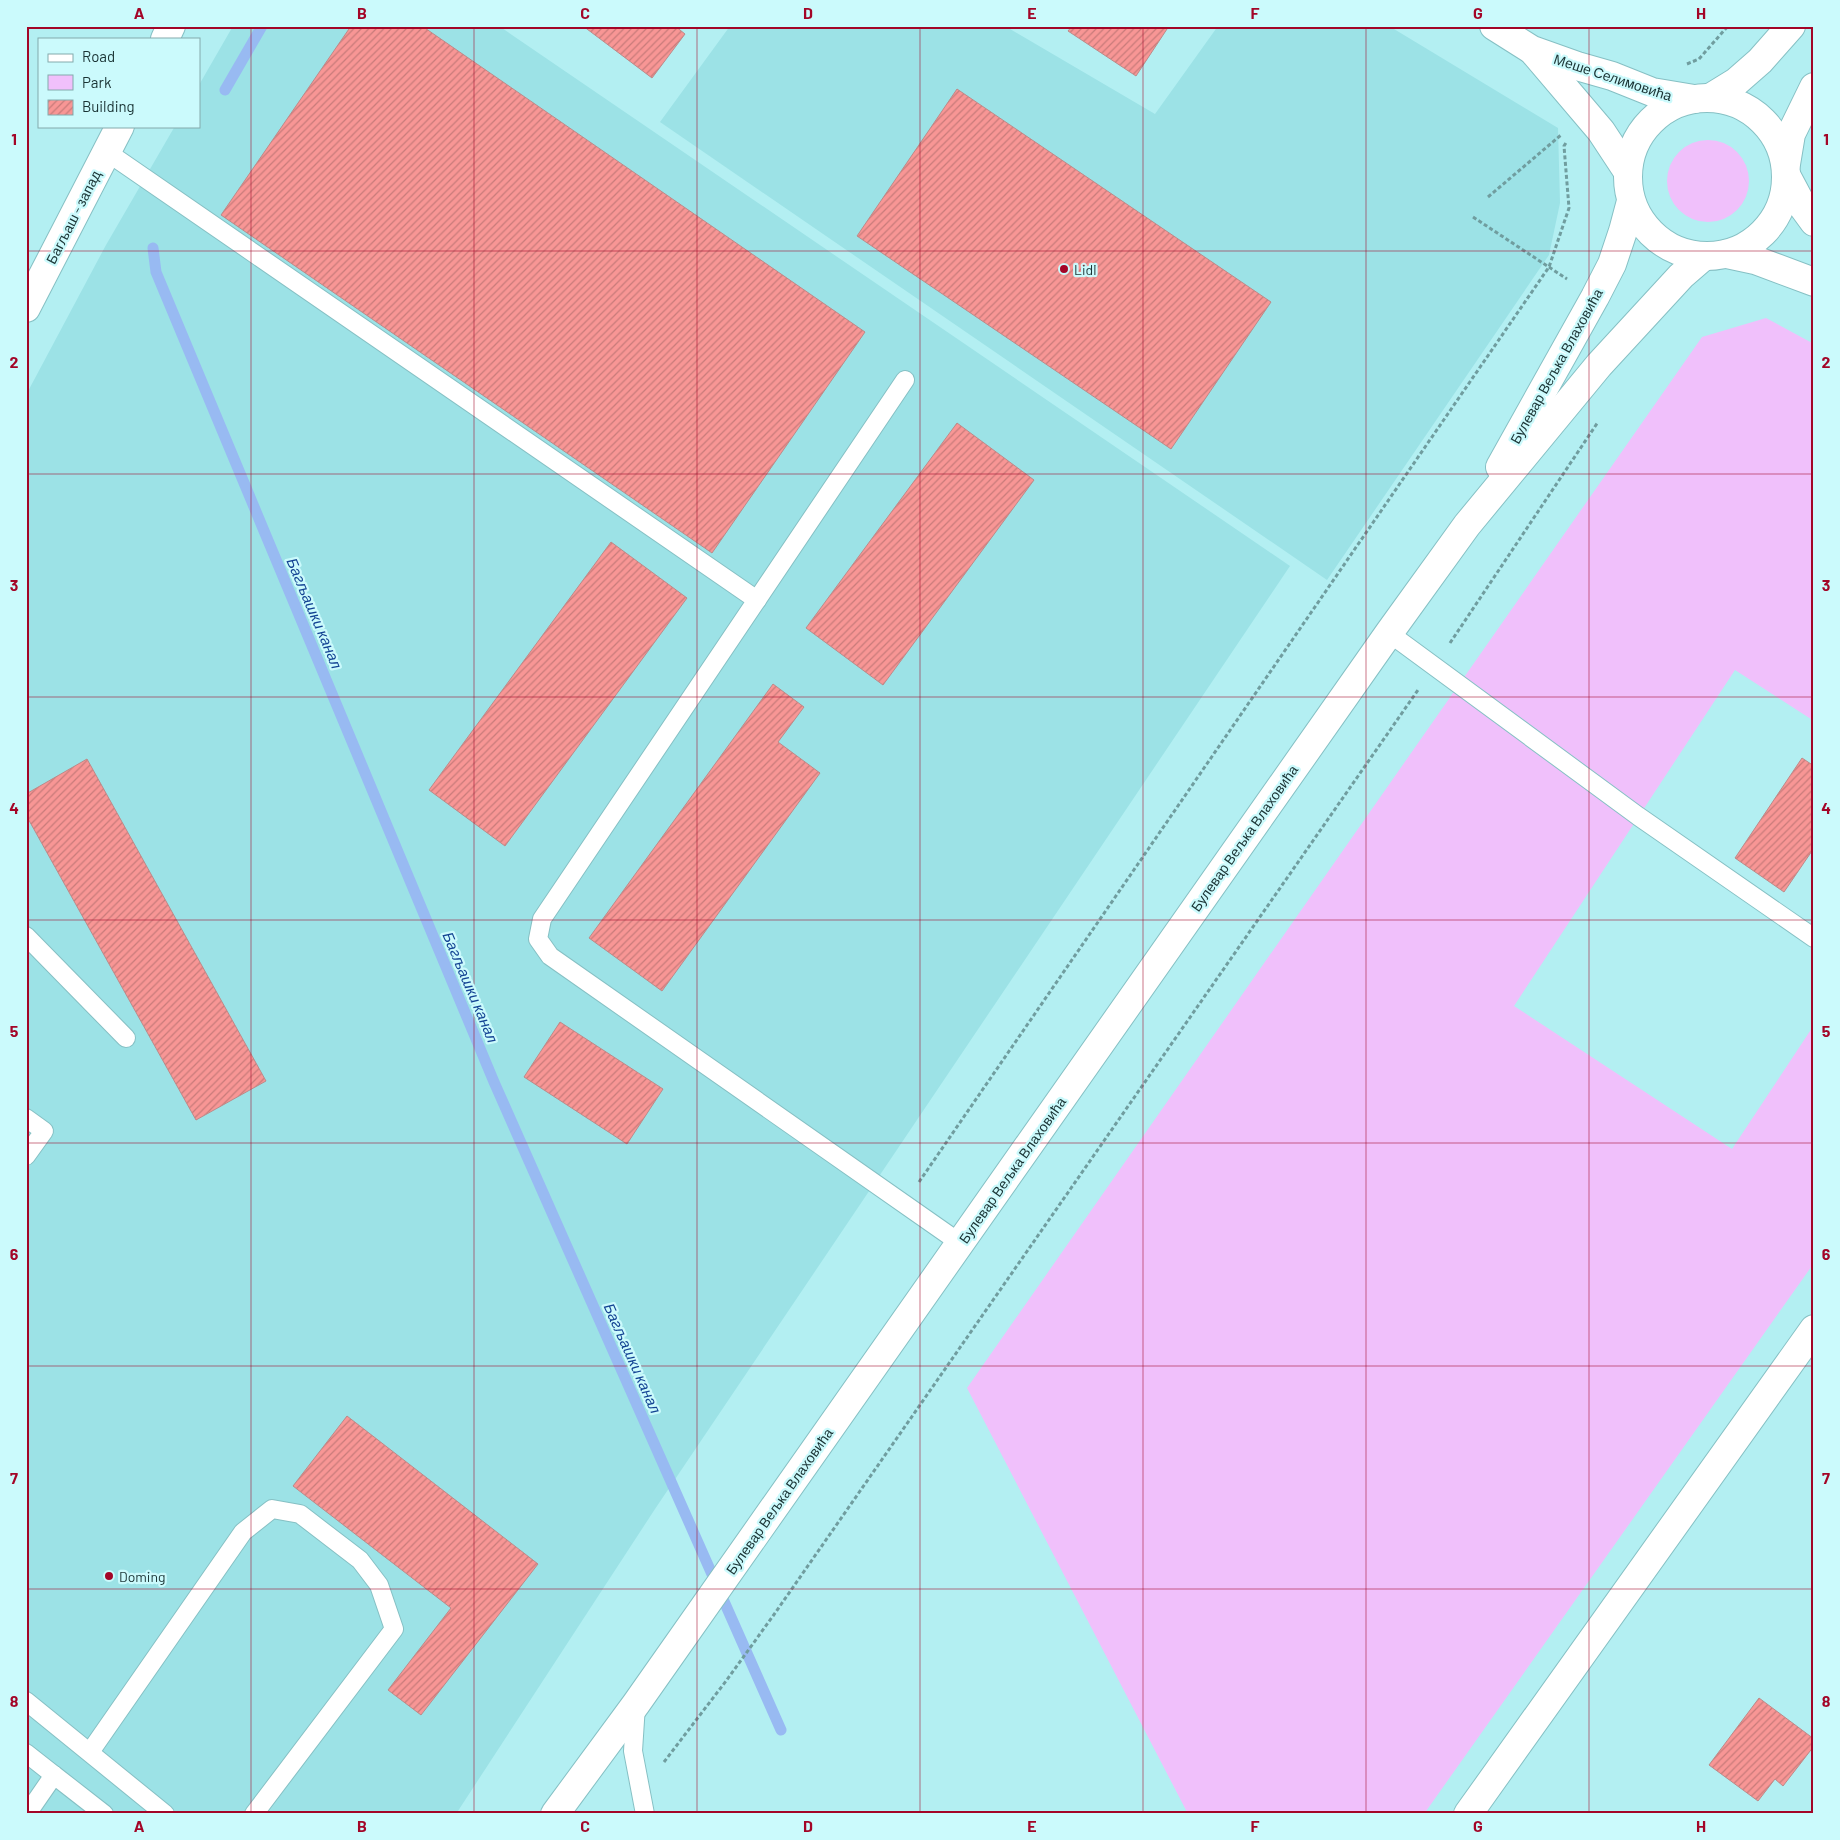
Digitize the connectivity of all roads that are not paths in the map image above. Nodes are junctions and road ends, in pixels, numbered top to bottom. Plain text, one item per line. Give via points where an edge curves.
1 (172, 26) edge
2 (1494, 26) edge
3 (1791, 26) edge
4 (166, 38) edge
5 (1532, 50) junction
6 (1814, 87) edge
7 (1702, 99) junction
8 (119, 128) edge
9 (107, 152) junction
10 (1786, 169) junction
11 (1628, 172) junction
12 (1631, 201) junction
13 (1814, 222) edge
14 (1715, 255) junction
15 (1814, 282) edge
16 (26, 308) edge
17 (905, 380) dead end
18 (1467, 525) junction
19 (756, 600) junction
20 (1389, 633) junction
21 (26, 936) edge
22 (1814, 938) edge
23 (126, 1038) dead end
24 (26, 1118) edge
25 (26, 1156) edge
26 (960, 1243) junction
27 (1814, 1329) edge
28 (26, 1700) edge
29 (636, 1704) junction
30 (90, 1752) junction
31 (26, 1753) edge
32 (54, 1775) junction
33 (27, 1814) edge
34 (104, 1814) edge
35 (165, 1814) edge
36 (254, 1814) edge
37 (555, 1814) edge
38 (645, 1814) edge
39 (1468, 1814) edge

1 - 4 main road
2 - 5 main road, Меше Селимовића
3 - 7 main road via 1736,82
5 - 7 main road, Меше Селимовића via 1652,92
5 - 11 main road, Меше Селимовића via 1586,113
6 - 10 main road via 1792,134
7 - 10 main road via 1731,102 1750,110 1767,125 1779,143
7 - 11 main road via 1674,105 1656,117 1642,132 1632,151
8 - 9 main road, Багљаш - запад
9 - 16 main road, Багљаш - запад
9 - 19 lane
10 - 13 main road via 1803,207
10 - 14 main road via 1783,201 1771,225 1751,243
11 - 12 main road
12 - 14 main road via 1641,223 1658,240 1679,252
12 - 18 main road, Булевар Вељка Влаховића via 1612,264 1595,298
14 - 15 main road via 1755,260
14 - 18 main road, Булевар Вељка Влаховића via 1681,276 1605,359
17 - 19 lane
18 - 20 main road, Булевар Вељка Влаховића
19 - 26 lane via 542,918 538,939 550,956
20 - 22 lane via 1638,816
20 - 26 main road, Булевар Вељка Влаховића
21 - 23 lane
24 - 25 lane via 44,1132
26 - 29 main road, Булевар Вељка Влаховића
27 - 39 main road
28 - 30 lane
29 - 37 main road, Булевар Вељка Влаховића
29 - 38 lane via 634,1751
30 - 35 lane
30 - 36 lane via 243,1532 272,1509 300,1514 360,1560 379,1585 394,1629
31 - 32 lane
32 - 33 lane
32 - 34 lane

